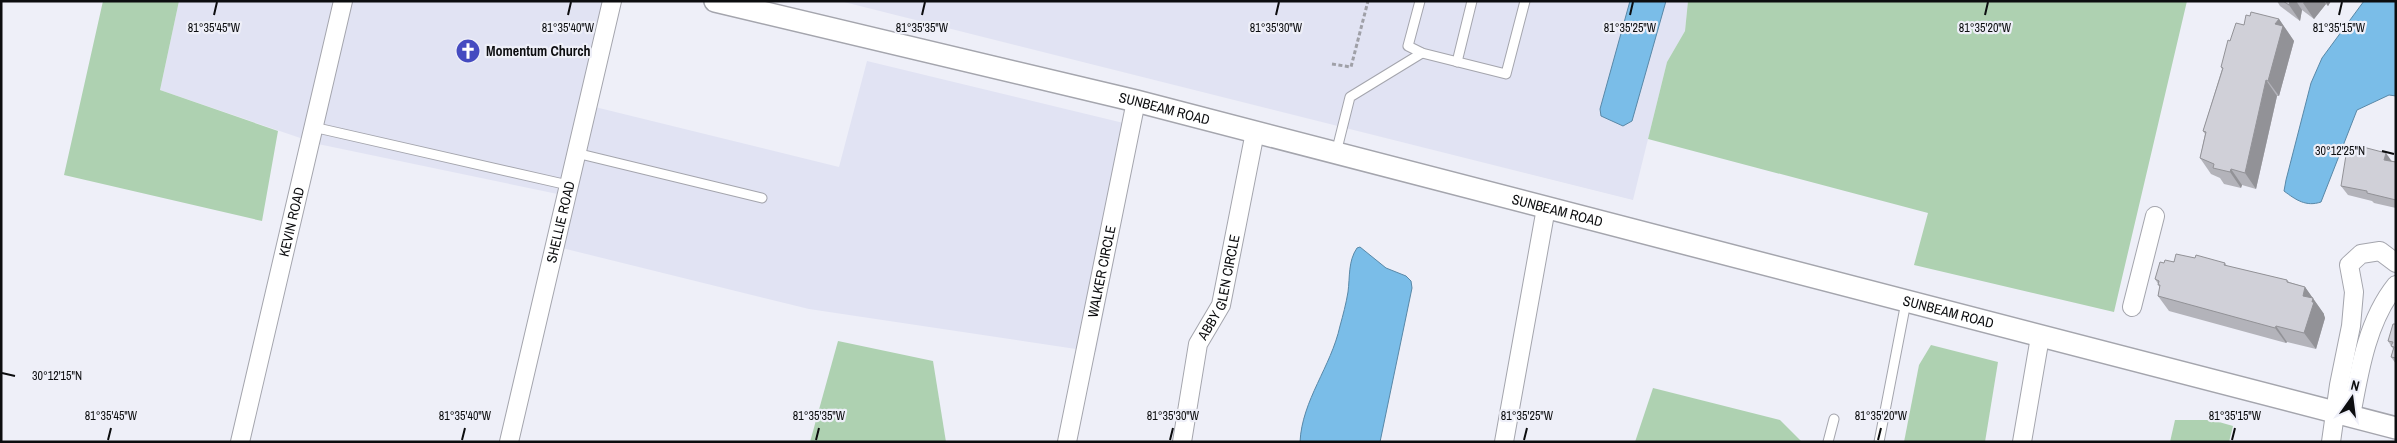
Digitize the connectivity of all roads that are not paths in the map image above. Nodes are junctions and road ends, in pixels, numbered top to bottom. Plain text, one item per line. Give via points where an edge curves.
1 (344, 1) edge
2 (612, 1) edge
3 (715, 1) edge
4 (1420, 1) edge
5 (1472, 1) edge
6 (1524, 1) edge
7 (1422, 54) junction
8 (1457, 62) junction
9 (1136, 101) junction
10 (313, 127) junction
11 (1255, 132) junction
12 (576, 153) junction
13 (1336, 153) junction
14 (568, 185) junction
15 (762, 198) dead end
16 (1546, 208) junction
17 (2155, 216) dead end
18 (2396, 263) edge
19 (2396, 285) edge
20 (1906, 302) junction
21 (2132, 307) dead end
22 (2351, 326) junction
23 (2371, 330) junction
24 (2040, 337) junction
25 (2342, 414) junction
26 (1834, 418) dead end
27 (2396, 428) edge
28 (240, 442) edge
29 (509, 442) edge
30 (1067, 442) edge
31 (1182, 442) edge
32 (1504, 442) edge
33 (1828, 442) edge
34 (1879, 442) edge
35 (2022, 442) edge
36 (2331, 442) edge

1 - 10 street, KEVIN ROAD
2 - 12 street, SHELLIE ROAD
3 - 9 street, SUNBEAM ROAD
4 - 7 lane via 1408,46
5 - 8 lane
6 - 8 lane via 1506,74
7 - 8 lane
7 - 13 lane via 1350,97
9 - 11 street, SUNBEAM ROAD
9 - 30 street, WALKER CIRCLE
10 - 14 lane
10 - 28 street, KEVIN ROAD
11 - 13 street, SUNBEAM ROAD
11 - 31 street, ABBY GLEN CIRCLE via 1221,305 1198,344
12 - 14 street, SHELLIE ROAD
12 - 15 lane
13 - 16 street, SUNBEAM ROAD
14 - 29 street, SHELLIE ROAD
16 - 20 street, SUNBEAM ROAD
16 - 32 street
17 - 21 street
18 - 22 street via 2380,251 2360,254 2349,265 2354,292
19 - 23 street via 2384,299
20 - 24 street, SUNBEAM ROAD
20 - 34 lane
22 - 23 street
22 - 25 street
23 - 25 street
24 - 25 street, SUNBEAM ROAD
24 - 35 street
25 - 27 street, SUNBEAM ROAD
25 - 36 street
26 - 33 lane

